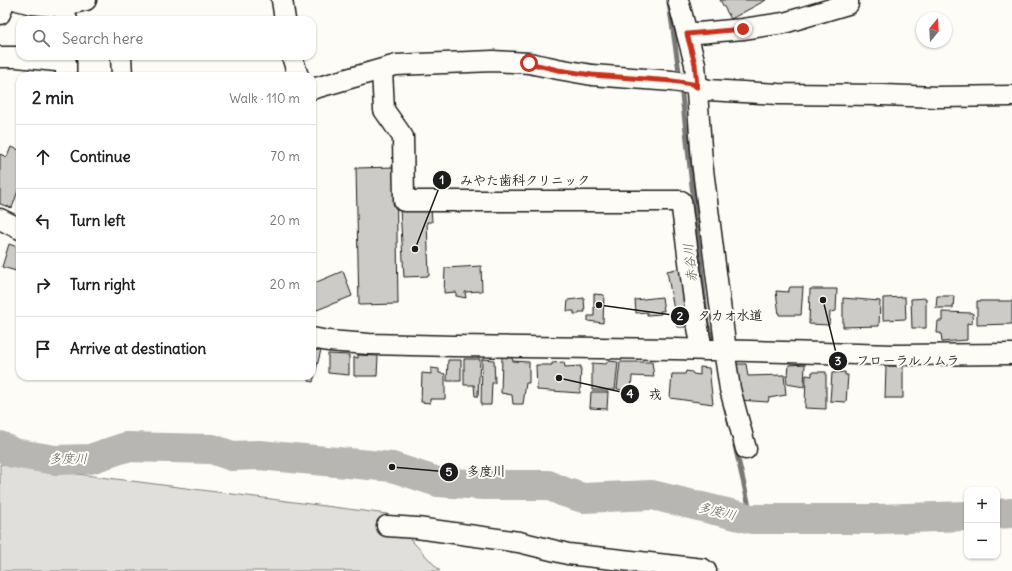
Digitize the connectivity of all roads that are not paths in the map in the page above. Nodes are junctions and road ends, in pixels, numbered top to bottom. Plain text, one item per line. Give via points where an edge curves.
1 (5, 0) edge
2 (17, 0) edge
3 (86, 0) edge
4 (282, 0) edge
5 (678, 0) edge
6 (848, 0) edge
7 (65, 13) edge
8 (0, 14) edge
9 (284, 16) edge
10 (687, 34) junction
11 (0, 56) edge
12 (16, 57) edge
13 (35, 60) edge
14 (121, 60) edge
15 (293, 60) edge
16 (66, 65) edge
17 (382, 70) junction
18 (122, 72) edge
19 (297, 72) edge
20 (694, 86) junction
21 (316, 88) edge
22 (1012, 96) edge
23 (0, 218) edge
24 (16, 226) edge
25 (316, 339) edge
26 (702, 350) junction
27 (726, 351) junction
28 (1012, 354) edge
29 (746, 449) dead end
30 (387, 526) dead end
31 (706, 571) edge

1 - 8 street
2 - 7 street
3 - 7 street via 69,4
4 - 9 street
5 - 10 street
6 - 10 street via 848,4 784,23
10 - 20 street via 695,64
11 - 12 street
13 - 16 street
14 - 18 street
15 - 19 street
17 - 20 street via 396,65 493,61 529,63 592,75 672,81
17 - 21 street
17 - 26 street via 384,110 403,136 404,201 681,201
20 - 22 street via 708,90 778,94
20 - 27 street
23 - 24 street
25 - 26 street via 369,344
26 - 27 street
27 - 28 street via 894,355
27 - 29 street via 730,389
30 - 31 street via 519,542 568,554

